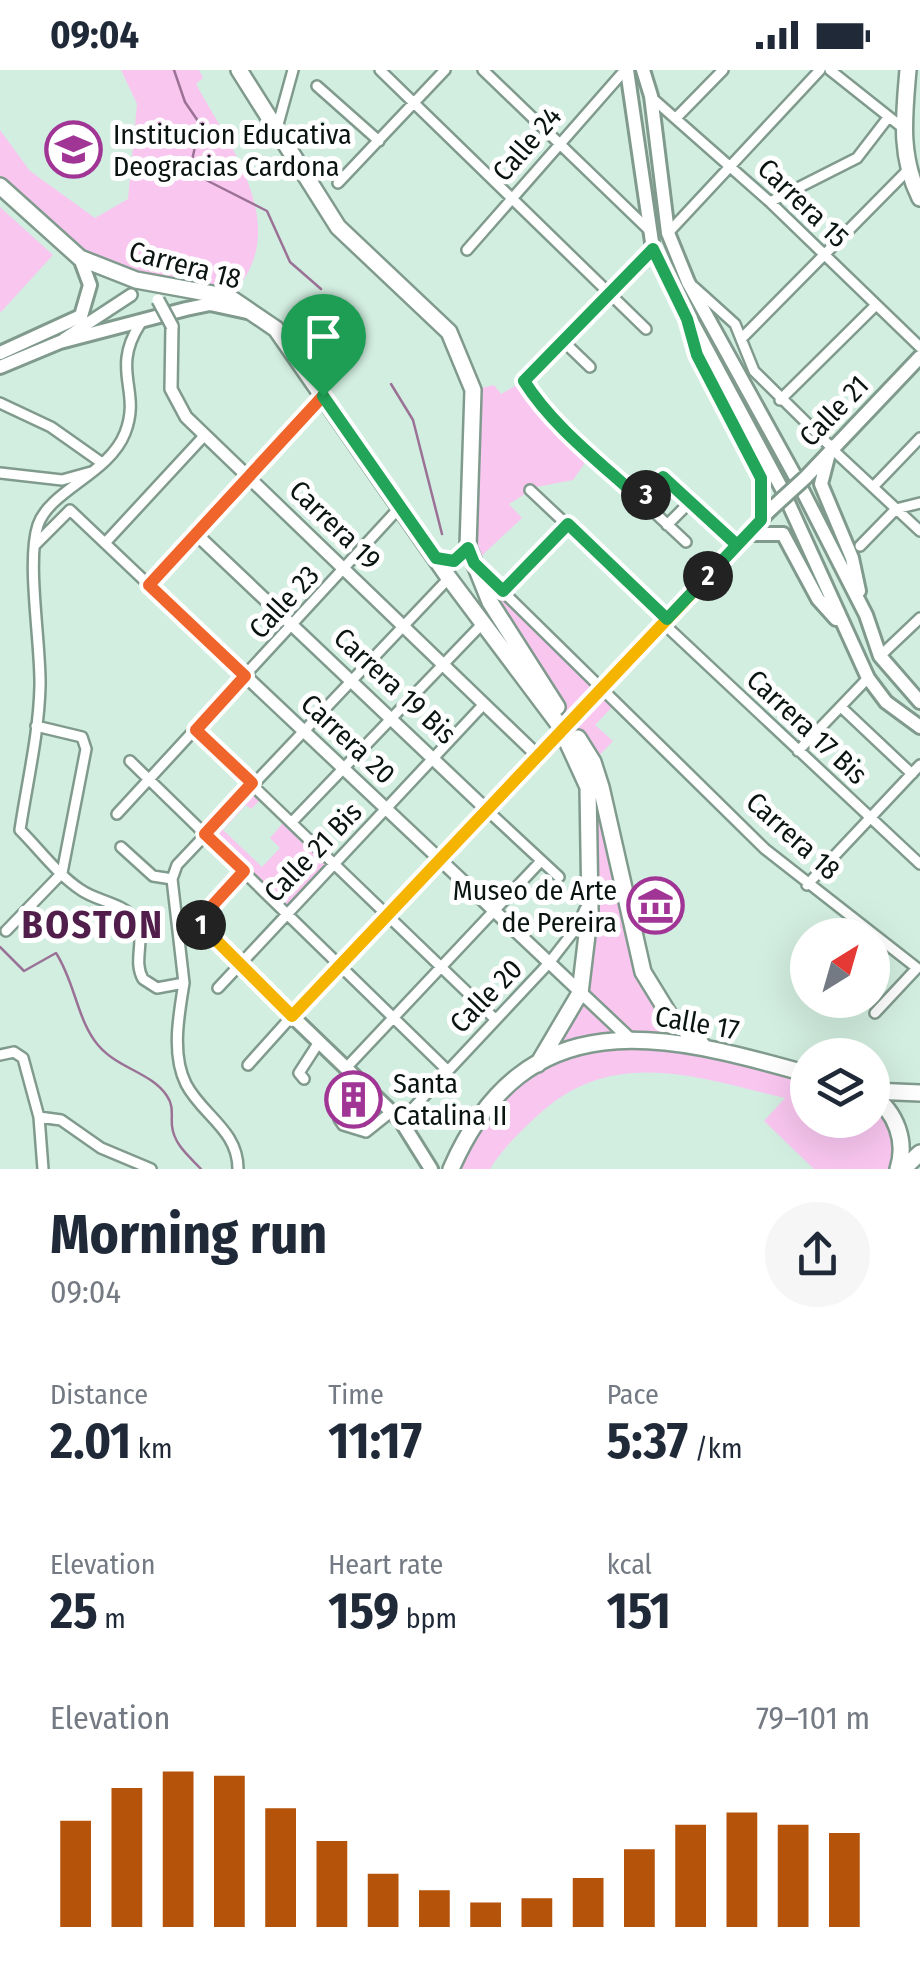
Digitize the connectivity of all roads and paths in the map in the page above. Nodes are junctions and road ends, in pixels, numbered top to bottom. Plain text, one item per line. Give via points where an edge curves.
1 (239, 70) edge
2 (293, 70) edge
3 (380, 70) edge
4 (446, 70) edge
5 (482, 70) edge
6 (626, 70) edge
7 (644, 70) edge
8 (723, 70) edge
9 (820, 70) edge
10 (830, 70) edge
11 (908, 70) edge
12 (317, 86) dead end
13 (651, 96) junction
14 (414, 102) junction
15 (676, 118) junction
16 (888, 119) junction
17 (903, 128) junction
18 (276, 131) junction
19 (378, 141) junction
20 (559, 146) junction
21 (730, 165) junction
22 (906, 171) junction
23 (338, 182) dead end
24 (0, 186) edge
25 (920, 198) edge
26 (511, 200) junction
27 (770, 202) junction
28 (650, 230) junction
29 (668, 233) junction
30 (653, 249) junction
31 (467, 250) dead end
32 (826, 257) junction
33 (80, 258) junction
34 (688, 282) junction
35 (607, 292) junction
36 (131, 295) junction
37 (876, 305) junction
38 (257, 314) junction
39 (81, 316) junction
40 (687, 319) junction
41 (140, 324) junction
42 (646, 329) dead end
43 (742, 338) junction
44 (563, 341) junction
45 (60, 342) junction
46 (920, 347) edge
47 (0, 353) edge
48 (920, 358) edge
49 (590, 367) dead end
50 (0, 368) edge
51 (323, 396) junction
52 (780, 400) junction
53 (0, 403) edge
54 (204, 436) junction
55 (920, 438) edge
56 (831, 448) junction
57 (102, 463) junction
58 (94, 472) junction
59 (0, 473) edge
60 (247, 474) junction
61 (873, 487) junction
62 (530, 490) dead end
63 (641, 500) junction
64 (690, 502) junction
65 (920, 503) edge
66 (400, 507) junction
67 (896, 509) junction
68 (766, 516) junction
69 (568, 524) junction
70 (667, 525) junction
71 (920, 531) edge
72 (194, 533) junction
73 (748, 534) junction
74 (686, 542) dead end
75 (104, 543) junction
76 (35, 545) junction
77 (737, 545) junction
78 (860, 546) dead end
79 (471, 555) junction
80 (436, 558) junction
81 (344, 570) junction
82 (450, 578) junction
83 (149, 585) junction
84 (503, 591) junction
85 (866, 615) junction
86 (920, 618) edge
87 (485, 621) junction
88 (665, 621) junction
89 (293, 625) junction
90 (402, 625) junction
91 (846, 631) junction
92 (880, 656) junction
93 (444, 664) junction
94 (245, 676) junction
95 (350, 678) junction
96 (868, 678) junction
97 (603, 687) junction
98 (920, 702) edge
99 (484, 704) junction
100 (841, 707) junction
101 (392, 719) junction
102 (36, 726) junction
103 (920, 727) edge
104 (196, 730) junction
105 (302, 730) junction
106 (798, 750) junction
107 (538, 756) junction
108 (435, 758) junction
109 (130, 761) dead end
110 (920, 765) edge
111 (344, 770) junction
112 (912, 774) junction
113 (148, 782) junction
114 (252, 783) junction
115 (386, 809) junction
116 (488, 810) junction
117 (117, 814) dead end
118 (871, 818) junction
119 (292, 822) junction
120 (205, 834) junction
121 (121, 847) dead end
122 (334, 861) junction
123 (440, 861) junction
124 (541, 861) junction
125 (920, 864) edge
126 (244, 871) junction
127 (62, 873) junction
128 (560, 877) dead end
129 (172, 879) junction
130 (808, 885) junction
131 (591, 894) junction
132 (494, 911) junction
133 (286, 912) junction
134 (388, 914) junction
135 (851, 918) edge
136 (6, 931) dead end
137 (890, 947) edge
138 (549, 963) junction
139 (238, 964) junction
140 (339, 965) junction
141 (442, 966) junction
142 (184, 982) junction
143 (218, 988) dead end
144 (580, 993) junction
145 (890, 997) edge
146 (292, 1016) junction
147 (394, 1018) junction
148 (495, 1019) junction
149 (628, 1037) junction
150 (318, 1042) junction
151 (703, 1046) junction
152 (0, 1055) edge
153 (248, 1064) dead end
154 (538, 1064) junction
155 (346, 1068) junction
156 (790, 1069) edge
157 (447, 1070) junction
158 (304, 1079) dead end
159 (890, 1093) edge
160 (920, 1093) edge
161 (396, 1116) junction
162 (39, 1117) junction
163 (890, 1117) edge
164 (339, 1119) dead end
165 (920, 1154) edge
166 (43, 1169) edge
167 (151, 1169) edge
168 (238, 1169) edge
169 (431, 1169) edge
170 (451, 1169) edge
171 (900, 1169) edge

1 - 18 main road
2 - 18 street
3 - 14 street
4 - 14 street
5 - 20 street
6 - 20 street, Calle 24
6 - 28 main road
7 - 13 main road
8 - 15 street
9 - 21 street
10 - 16 street
11 - 17 main road
12 - 19 street
13 - 15 street, Carrera 15
13 - 29 main road
14 - 19 street
14 - 26 street
15 - 21 street, Carrera 15
16 - 17 street
16 - 27 street via 857,158
17 - 22 main road
18 - 79 main road via 338,227 449,332 473,390
19 - 23 street
20 - 26 street, Calle 24
20 - 28 street
21 - 27 street, Carrera 15
21 - 29 street
22 - 25 main road
22 - 32 street
24 - 33 main road, Carrera 18
26 - 31 street, Calle 24
26 - 35 street
27 - 32 street, Carrera 15
28 - 30 main road
29 - 34 main road
30 - 35 street
30 - 40 main road
32 - 37 street, Carrera 15
32 - 43 street
33 - 38 main road, Carrera 18 via 136,280 228,297
33 - 39 main road via 90,285
34 - 43 street via 723,310
34 - 85 main road
35 - 42 street
35 - 44 street
36 - 39 street
36 - 45 street
36 - 54 street, Carrera 19, bridge via 152,299 172,326 171,389
37 - 46 street, Carrera 15
37 - 52 street
38 - 41 main road via 210,304
38 - 51 main road, Carrera 18
39 - 47 main road
40 - 68 main road via 697,355 761,478
40 - 91 main road via 782,490
41 - 45 main road
41 - 57 street via 124,356 130,420
43 - 52 street via 754,370
44 - 49 street
44 - 63 street via 524,381 539,404
45 - 50 main road
48 - 56 main road, Calle 21
51 - 60 street
51 - 66 main road, Carrera 18
52 - 56 street
53 - 57 street via 51,427
54 - 60 street, Carrera 19
54 - 75 street
55 - 61 street
56 - 61 street
56 - 68 main road, Calle 21, bridge
56 - 85 main road via 821,484 852,558
57 - 58 street
58 - 59 street via 62,480
58 - 76 street via 52,502 36,528
60 - 72 street
60 - 81 street, Carrera 19
61 - 67 street
62 - 69 street, Carrera 17 Bis
63 - 64 street via 663,477
63 - 70 street
64 - 70 street
64 - 77 street
65 - 67 street
66 - 80 main road, Carrera 18
66 - 81 street, Calle 23
67 - 71 street
67 - 78 street
68 - 73 main road, Calle 21
69 - 84 street
69 - 88 street, Carrera 17 Bis
70 - 74 street
72 - 83 street
72 - 89 street, Carrera 19 Bis
73 - 77 main road, Calle 21
73 - 91 main road via 783,534 818,600
75 - 76 street, Carrera 20 via 70,510
75 - 83 street, Carrera 20
76 - 102 street
77 - 88 main road, Calle 21
79 - 80 main road
79 - 84 street, Carrera 18
79 - 151 main road via 490,602 593,762 642,972 670,1016
80 - 82 main road, Carrera 18
81 - 89 street, Calle 23
81 - 90 street, Carrera 19
82 - 87 main road, Carrera 18
82 - 90 street
83 - 94 street, Carrera 20
84 - 97 street, Carrera 18
85 - 92 main road
86 - 92 street
87 - 93 street
87 - 131 main road, Carrera 18 via 582,765 591,816
88 - 97 main road, Calle 21
88 - 106 street, Carrera 17 Bis
89 - 94 street, Calle 23
89 - 95 street, Carrera 19 Bis
90 - 93 street, Carrera 19
90 - 95 street
91 - 96 main road
92 - 98 main road
93 - 99 street, Carrera 19
93 - 101 street
94 - 104 street, Calle 23
94 - 105 street, Carrera 20
95 - 101 street, Carrera 19 Bis
95 - 105 street
96 - 100 street
96 - 103 main road via 886,702
97 - 107 main road, Calle 21, bridge
97 - 130 street, Carrera 18
99 - 107 street, Carrera 19
99 - 108 street, Calle 21 Bis
100 - 106 street
100 - 112 street
101 - 108 street, Carrera 19 Bis
101 - 111 street
102 - 127 street via 20,830
102 - 127 street via 82,737 86,749
104 - 113 street, Calle 23
104 - 114 street
105 - 111 street, Carrera 20
105 - 114 street
106 - 118 street, Carrera 17 Bis
107 - 116 main road, Calle 21
108 - 115 street, Calle 21 Bis
108 - 116 street, Carrera 19 Bis
109 - 113 street
110 - 112 street
111 - 115 street, Carrera 20
111 - 119 street
112 - 118 street
113 - 117 street, Calle 23
113 - 120 street
114 - 119 street
114 - 120 street
115 - 122 street, Calle 21 Bis
115 - 123 street, Carrera 20
116 - 123 main road, Calle 21
116 - 124 street, Carrera 19 Bis
118 - 125 street, Carrera 17 Bis
118 - 130 street
119 - 122 street
120 - 126 street
120 - 129 street
121 - 129 street via 153,876
122 - 133 street, Calle 21 Bis
122 - 134 street
123 - 132 street, Carrera 20
123 - 134 main road, Calle 21
124 - 128 street, Carrera 19 Bis
124 - 132 street
126 - 133 street
126 - 139 street via 200,922
127 - 136 street
127 - 142 street via 132,917 143,980 156,988
129 - 142 street
130 - 135 street, Carrera 18
131 - 138 street, Calle 20 via 578,927
131 - 144 main road, Carrera 18
132 - 138 street, Carrera 20
132 - 141 street
133 - 139 street, Calle 21 Bis
133 - 140 street
134 - 140 main road, Calle 21
134 - 141 street
137 - 145 street, Carrera 18 via 917,968
138 - 144 street, Carrera 20
138 - 148 street, Calle 20
139 - 143 street, Calle 21 Bis
139 - 146 street
140 - 146 main road, Calle 21
140 - 147 street
141 - 147 street
141 - 148 street
142 - 168 street via 182,1073 230,1138
144 - 149 street, Carrera 20
144 - 154 main road
146 - 150 main road
146 - 153 street, Calle 21
147 - 155 street
147 - 157 street
148 - 157 street, Calle 20
149 - 151 main road, Calle 17
149 - 154 main road, Calle 17
150 - 155 main road
150 - 158 street via 299,1073
151 - 156 main road, Calle 17
152 - 162 street via 23,1058
154 - 170 main road, Calle 17 via 493,1100
155 - 161 main road
157 - 161 street, Calle 20
159 - 160 main road
161 - 164 street via 366,1132
161 - 169 main road
162 - 166 street
162 - 167 street via 61,1120 101,1148
163 - 171 main road via 898,1128
165 - 171 main road

